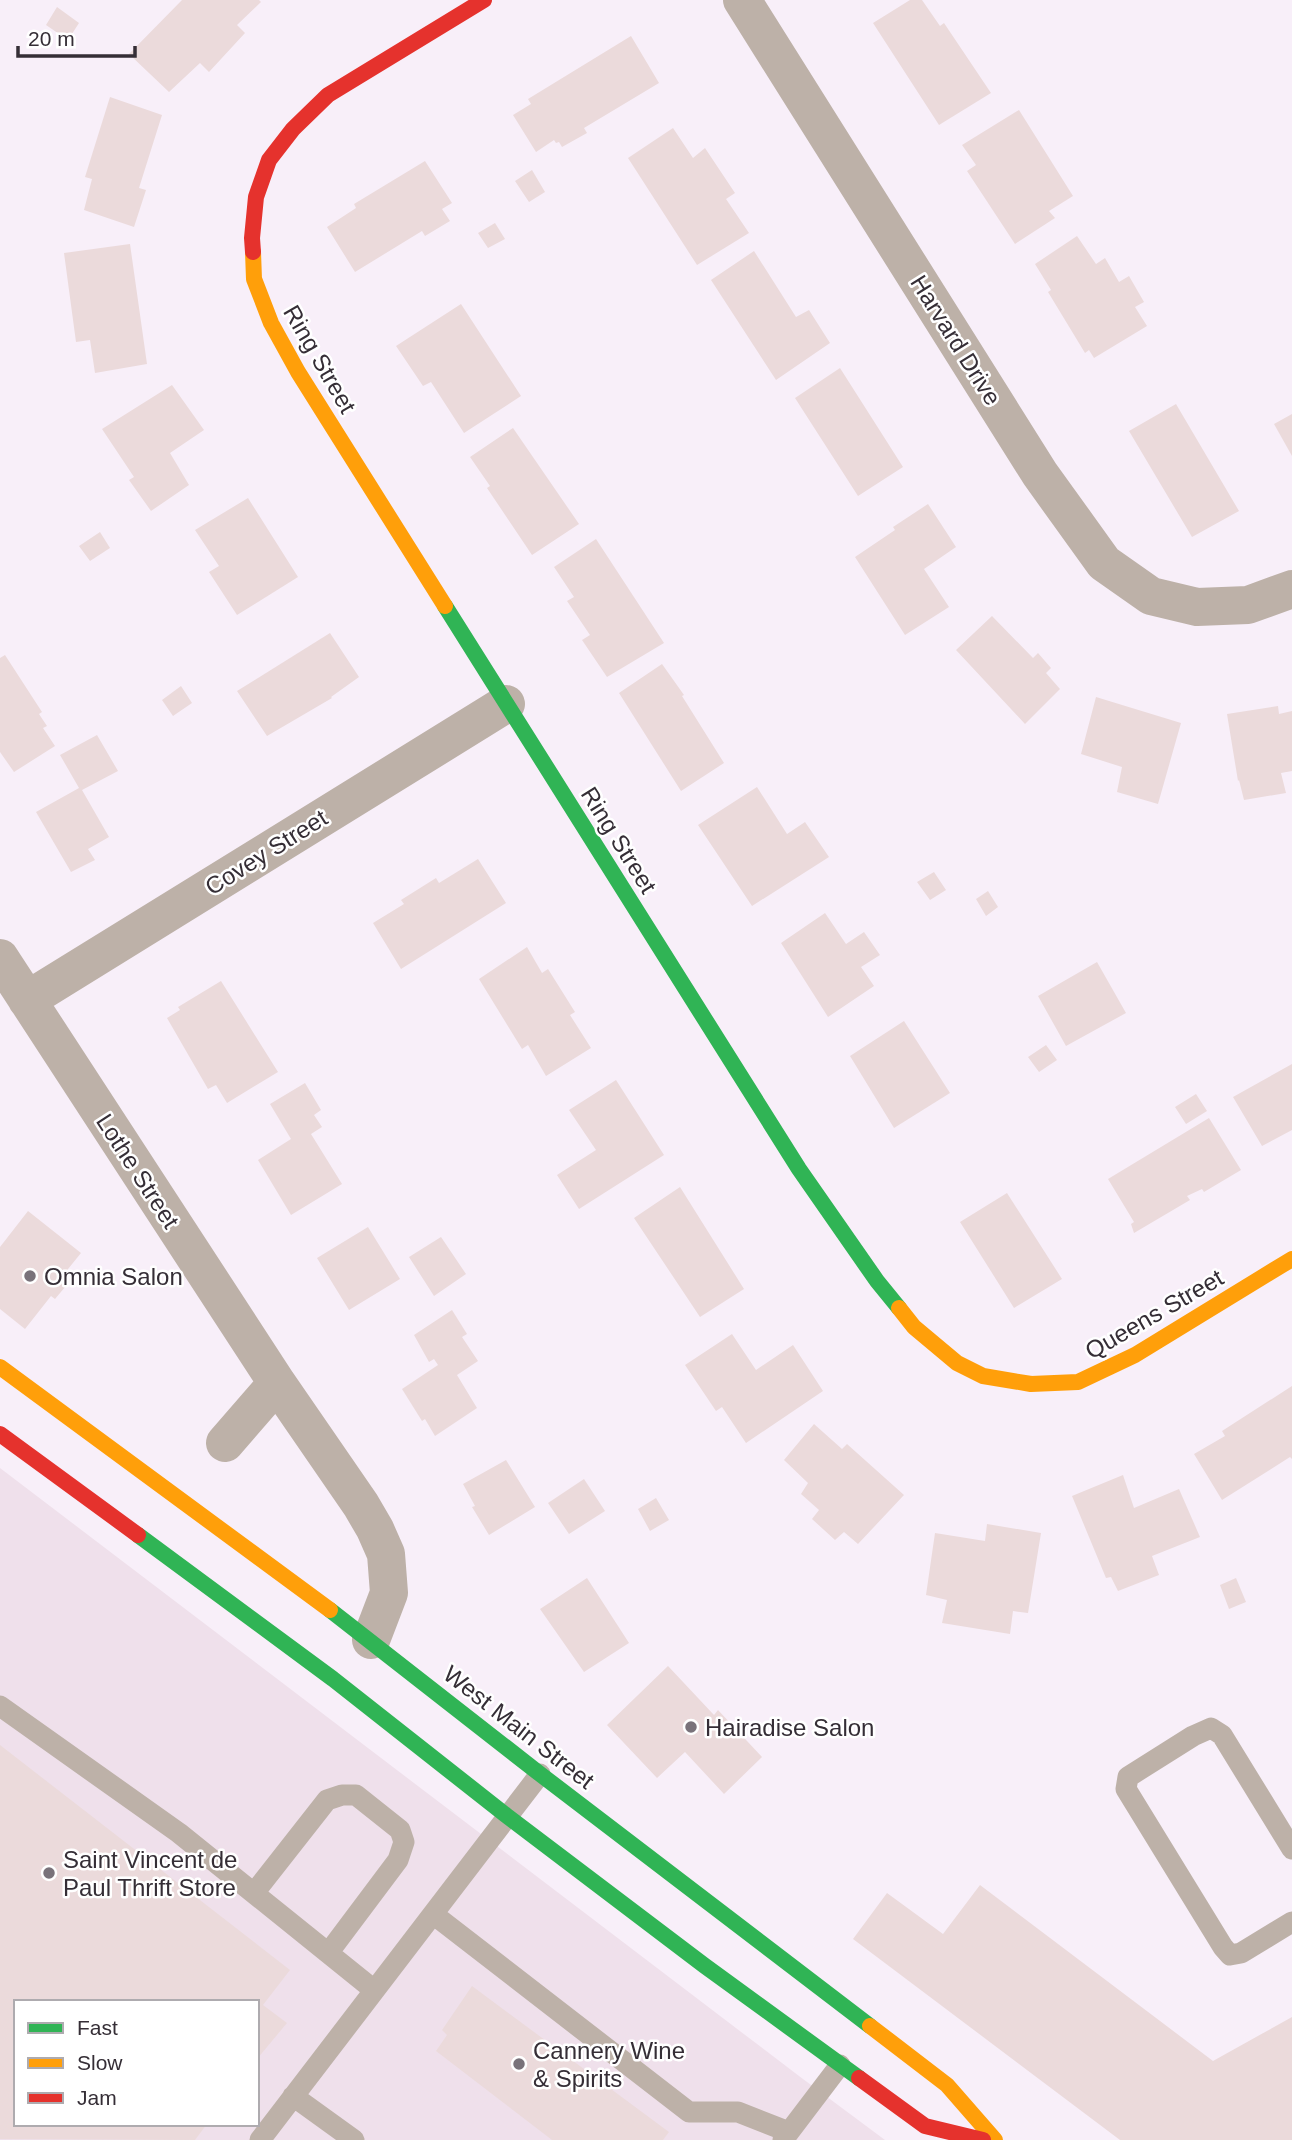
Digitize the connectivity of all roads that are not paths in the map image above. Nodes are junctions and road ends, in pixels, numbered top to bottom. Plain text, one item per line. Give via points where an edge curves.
1 (484, 0) edge
2 (742, 0) edge
3 (1292, 589) edge
4 (506, 704) junction
5 (0, 958) edge
6 (27, 1000) junction
7 (1292, 1259) edge
8 (0, 1367) edge
9 (277, 1383) junction
10 (1031, 1384) joint
11 (0, 1434) edge
12 (225, 1443) dead end
13 (371, 1640) junction
14 (0, 1706) edge
15 (540, 1774) junction
16 (507, 1816) junction
17 (1292, 1849) edge
18 (254, 1893) junction
19 (433, 1914) junction
20 (1292, 1922) edge
21 (328, 1952) junction
22 (374, 1990) junction
23 (840, 2065) junction
24 (293, 2096) junction
25 (786, 2136) edge
26 (260, 2140) edge
27 (354, 2140) edge
28 (983, 2140) edge
29 (995, 2140) edge

1 - 4 main road, Ring Street via 328,95 293,129 269,160 256,197 252,246 254,279 298,372
2 - 3 street, Harvard Drive via 1040,474 1104,563 1151,596 1197,607 1248,605
4 - 6 street, Covey Street
4 - 10 main road, Ring Street via 799,1169 877,1281 914,1327 957,1363 983,1376
5 - 6 street, Lothe Street
6 - 9 street, Lothe Street
7 - 10 main road, Queens Street via 1135,1355 1078,1382
8 - 13 main road, West Main Street
9 - 12 street
9 - 13 street, Lothe Street via 361,1505 386,1554 389,1593
11 - 16 main road via 333,1679
13 - 15 main road, West Main Street
14 - 18 lane via 179,1833
15 - 16 lane
15 - 29 main road, West Main Street via 947,2085
16 - 19 lane
16 - 23 main road
17 - 20 lane via 1222,1735 1211,1728 1128,1777 1126,1789 1230,1955 1241,1954
18 - 21 lane
18 - 21 lane via 327,1800 356,1795 392,1822 404,1842 398,1860
19 - 22 lane
19 - 25 lane via 689,2112 738,2112
21 - 22 lane
22 - 24 lane
23 - 25 lane
23 - 28 main road via 925,2126
24 - 26 lane
24 - 27 lane

